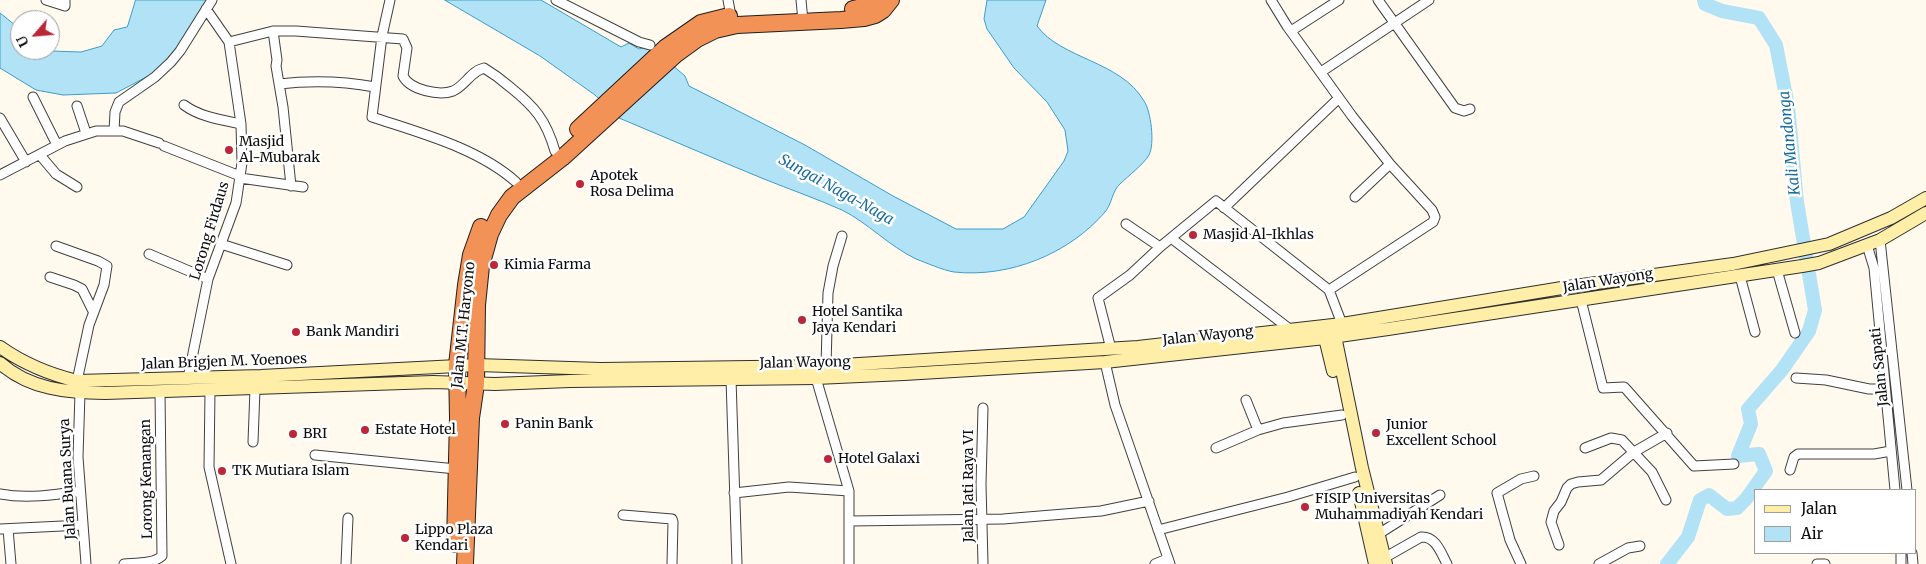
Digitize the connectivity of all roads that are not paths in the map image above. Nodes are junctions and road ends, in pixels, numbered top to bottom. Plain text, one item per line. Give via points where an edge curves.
1 (46, 0) edge
2 (65, 0) edge
3 (212, 0) edge
4 (390, 0) edge
5 (556, 0) edge
6 (876, 0) edge
7 (891, 0) edge
8 (1271, 0) edge
9 (1339, 0) edge
10 (1378, 0) edge
11 (1429, 0) edge
12 (730, 8) edge
13 (206, 9) junction
14 (802, 11) edge
15 (1396, 24) junction
16 (273, 31) junction
17 (1291, 31) junction
18 (382, 36) junction
19 (229, 42) junction
20 (663, 49) junction
21 (1321, 72) junction
22 (279, 84) junction
23 (376, 87) junction
24 (33, 97) dead end
25 (1339, 98) junction
26 (184, 105) dead end
27 (77, 106) dead end
28 (1470, 110) dead end
29 (605, 112) junction
30 (0, 118) edge
31 (241, 124) junction
32 (114, 131) junction
33 (86, 134) junction
34 (57, 145) junction
35 (554, 151) junction
36 (40, 155) junction
37 (26, 162) junction
38 (1390, 164) junction
39 (0, 175) edge
40 (240, 177) junction
41 (516, 182) junction
42 (291, 186) junction
43 (77, 187) dead end
44 (303, 188) dead end
45 (1355, 197) dead end
46 (1926, 198) edge
47 (1224, 208) junction
48 (1926, 213) edge
49 (1126, 224) dead end
50 (842, 236) dead end
51 (1171, 238) junction
52 (1880, 240) junction
53 (221, 244) junction
54 (1867, 245) junction
55 (56, 246) dead end
56 (1160, 246) junction
57 (150, 254) dead end
58 (286, 265) dead end
59 (1777, 270) junction
60 (1740, 276) junction
61 (50, 277) dead end
62 (208, 278) junction
63 (1329, 290) junction
64 (1581, 300) junction
65 (1489, 307) junction
66 (93, 310) junction
67 (1342, 324) junction
68 (1291, 330) junction
69 (1755, 332) dead end
70 (1795, 332) dead end
71 (1331, 340) junction
72 (0, 347) edge
73 (1111, 349) junction
74 (1105, 362) junction
75 (0, 363) edge
76 (457, 365) junction
77 (477, 365) junction
78 (826, 366) junction
79 (188, 378) junction
80 (816, 378) junction
81 (1796, 378) dead end
82 (730, 379) junction
83 (456, 384) junction
84 (476, 384) junction
85 (160, 386) junction
86 (78, 387) junction
87 (1884, 388) junction
88 (255, 389) junction
89 (210, 390) junction
90 (1246, 400) dead end
91 (983, 408) dead end
92 (1342, 415) junction
93 (1258, 430) junction
94 (1667, 433) junction
95 (253, 442) dead end
96 (1216, 448) dead end
97 (1585, 448) dead end
98 (1891, 451) junction
99 (1634, 452) junction
100 (315, 455) dead end
101 (1734, 464) dead end
102 (456, 469) junction
103 (1790, 470) dead end
104 (1534, 476) dead end
105 (1356, 477) junction
106 (1895, 489) edge
107 (1907, 489) edge
108 (80, 491) junction
109 (849, 492) junction
110 (734, 493) junction
111 (0, 494) edge
112 (1440, 495) dead end
113 (1666, 500) dead end
114 (1149, 501) junction
115 (622, 515) dead end
116 (348, 518) dead end
117 (983, 520) junction
118 (849, 522) junction
119 (83, 525) junction
120 (4, 529) edge
121 (1158, 530) junction
122 (1377, 535) junction
123 (1559, 546) dead end
124 (1640, 546) dead end
125 (1169, 561) edge
126 (1382, 562) edge
127 (11, 564) edge
128 (86, 564) edge
129 (124, 564) edge
130 (231, 564) edge
131 (346, 564) edge
132 (455, 564) edge
133 (466, 564) edge
134 (672, 564) edge
135 (737, 564) edge
136 (849, 564) edge
137 (983, 564) edge
138 (1155, 564) edge
139 (1447, 564) edge
140 (1522, 564) edge
141 (1599, 564) edge
142 (1817, 564) edge
143 (1825, 564) edge

1 - 2 street via 65,6
3 - 13 street
4 - 18 street
5 - 20 street via 639,42
6 - 14 highway via 856,9
7 - 14 highway via 883,10 864,18
8 - 17 street
9 - 17 street
10 - 15 street
11 - 15 street
12 - 14 highway
12 - 20 highway
13 - 19 street, Lorong Firdaus
13 - 32 street via 171,62 119,102
14 - 20 highway via 715,30
15 - 21 street
15 - 28 street via 1455,108
16 - 18 street
16 - 19 street
16 - 22 street
17 - 21 street
18 - 23 street
18 - 35 street via 404,40 407,48 403,76 416,88 453,91 480,69 495,74 528,100 541,116 550,133
19 - 31 street, Lorong Firdaus
20 - 29 highway, Jalan M.T. Haryono
21 - 25 street
22 - 23 street via 301,81
22 - 42 street
23 - 41 street via 372,117 471,153
24 - 34 street
25 - 38 street
25 - 47 street
26 - 31 street via 212,118
27 - 33 street
29 - 35 highway, Jalan M.T. Haryono
29 - 77 highway, Jalan M.T. Haryono via 562,158 512,197 499,215 481,266
30 - 37 street
31 - 40 street, Lorong Firdaus
32 - 33 street
32 - 40 street via 162,144
33 - 34 street
34 - 36 street
35 - 41 highway, Jalan M.T. Haryono
36 - 37 street
36 - 43 street via 56,174
37 - 39 street
38 - 45 street
38 - 63 street via 1432,210 1434,220
40 - 42 street
40 - 53 street, Lorong Firdaus via 236,203
41 - 76 highway, Jalan M.T. Haryono via 494,204 471,255
42 - 44 street
46 - 65 main road, Jalan Wayong via 1891,218 1813,248
47 - 51 street via 1216,201
47 - 63 street
48 - 52 main road, Jalan Wayong
49 - 56 street
50 - 78 street via 828,293
51 - 56 street
51 - 68 street
52 - 54 main road, Jalan Wayong
52 - 107 street, Jalan Sapati
53 - 58 street
53 - 62 street, Lorong Firdaus
54 - 59 main road, Jalan Wayong via 1819,263
54 - 87 street, Jalan Sapati via 1874,268
55 - 66 street, Jalan Buana Surya via 107,266 104,285
56 - 73 street via 1130,275 1098,298
57 - 62 street
59 - 60 main road, Jalan Wayong
59 - 70 street
60 - 64 main road, Jalan Wayong
60 - 69 street
61 - 66 street via 82,289
62 - 79 street, Lorong Firdaus
63 - 67 street
64 - 65 main road, Jalan Wayong
64 - 94 street via 1603,387 1624,387
65 - 67 main road, Jalan Wayong
65 - 71 main road, Jalan Wayong
66 - 86 street, Jalan Buana Surya
67 - 68 main road, Jalan Wayong
68 - 73 main road, Jalan Wayong
71 - 74 main road, Jalan Wayong
71 - 92 main road
71 - 122 main road
72 - 86 main road, Jalan Brigjen M. Yoenoes via 28,365
73 - 78 main road, Jalan Wayong
74 - 80 main road, Jalan Wayong
74 - 114 street via 1115,404
75 - 86 main road, Jalan Brigjen M. Yoenoes via 9,371 48,388
76 - 77 main road, Jalan Wayong
76 - 79 main road, Jalan Brigjen M. Yoenoes
76 - 83 highway, Jalan M.T. Haryono
77 - 78 main road, Jalan Wayong via 593,369
77 - 84 highway, Jalan M.T. Haryono
79 - 85 main road, Jalan Brigjen M. Yoenoes
80 - 82 main road, Jalan Wayong
80 - 109 street
81 - 87 street via 1869,389
82 - 84 main road, Jalan Wayong
82 - 110 street
83 - 84 main road, Jalan Brigjen M. Yoenoes
83 - 88 main road, Jalan Brigjen M. Yoenoes via 433,382
83 - 102 highway, Jalan M.T. Haryono
84 - 133 highway, Jalan M.T. Haryono via 471,418
85 - 86 main road, Jalan Brigjen M. Yoenoes
85 - 89 main road, Jalan Brigjen M. Yoenoes
85 - 129 street, Lorong Kenangan via 162,556 148,562
86 - 108 street, Jalan Buana Surya
87 - 98 street, Jalan Sapati
88 - 89 main road, Jalan Brigjen M. Yoenoes
88 - 95 street
89 - 130 street via 209,467
90 - 93 street
91 - 117 street, Jalan Jati Raya VI
92 - 93 street via 1296,420
92 - 105 main road
93 - 96 street
94 - 99 street
94 - 101 street via 1694,466
97 - 99 street via 1616,438
98 - 103 street via 1798,454
98 - 106 street, Jalan Sapati
99 - 113 street via 1652,472
99 - 123 street via 1601,480 1578,482 1567,488 1551,522
100 - 102 street
102 - 132 highway, Jalan M.T. Haryono
104 - 140 street via 1521,479 1497,493 1510,540
105 - 121 street
105 - 126 main road
108 - 111 street via 41,496
108 - 119 street, Jalan Buana Surya
109 - 110 street via 789,487
109 - 118 street
110 - 135 street
112 - 122 street
114 - 117 street via 1102,511
114 - 121 street
115 - 134 street via 672,519
116 - 131 street
117 - 118 street
117 - 137 street, Jalan Jati Raya VI
118 - 136 street
119 - 120 street
119 - 128 street, Jalan Buana Surya
120 - 127 street
121 - 125 street
122 - 126 main road
124 - 141 street via 1628,548
125 - 138 street
126 - 139 street via 1426,537 1437,546
142 - 143 street

